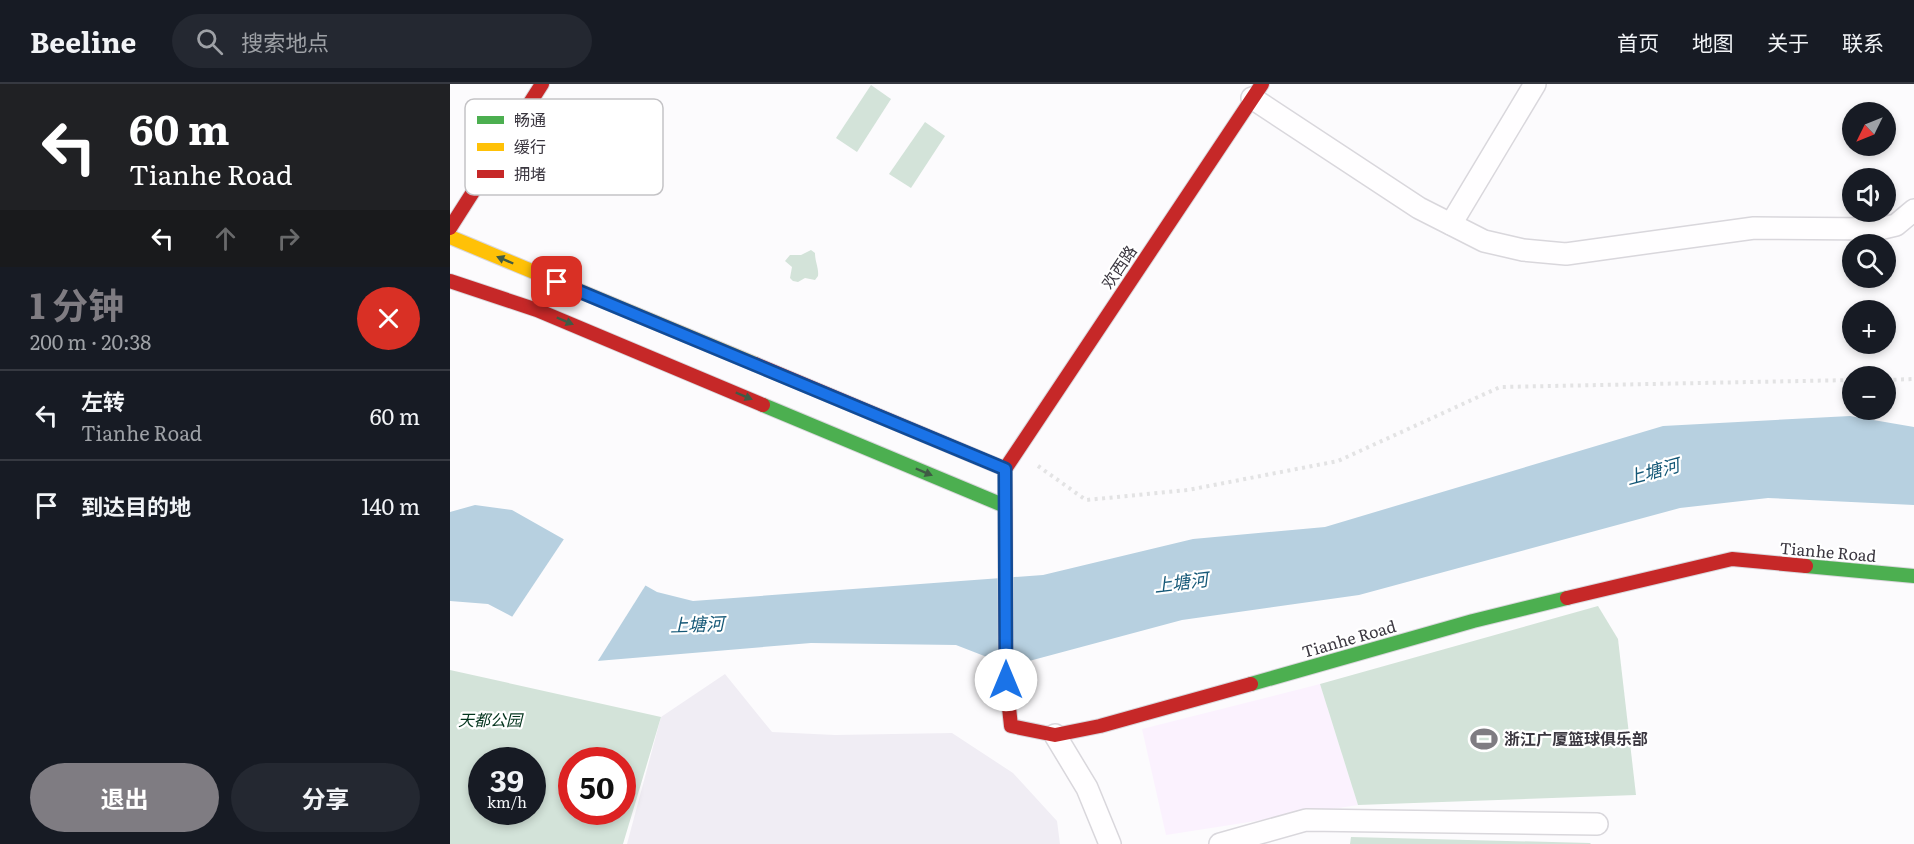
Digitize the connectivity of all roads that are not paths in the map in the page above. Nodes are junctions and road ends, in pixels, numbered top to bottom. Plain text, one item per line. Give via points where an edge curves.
1 (542, 84) edge
2 (1535, 84) edge
3 (1257, 91) edge
4 (532, 99) edge
5 (471, 195) edge
6 (1914, 210) edge
7 (1451, 224) junction
8 (450, 228) edge
9 (450, 237) edge
10 (450, 281) edge
11 (1005, 469) junction
12 (1005, 506) junction
13 (1914, 576) edge
14 (1055, 735) junction
15 (1597, 824) dead end
16 (1110, 844) edge
17 (1220, 844) edge

1 - 4 main road
2 - 7 street
3 - 7 street via 1419,208
3 - 11 main road, 欢西路
5 - 8 main road
6 - 7 street via 1896,225 1879,229 1754,228 1566,254 1484,241
11 -> 9 main road
10 -> 12 main road via 537,310
11 - 12 main road, Tianhe Road
12 - 14 main road, Tianhe Road via 1006,680 1011,726
13 - 14 main road, Tianhe Road via 1732,559 1473,621 1100,726
14 - 16 street via 1087,788
15 - 17 street via 1306,820

